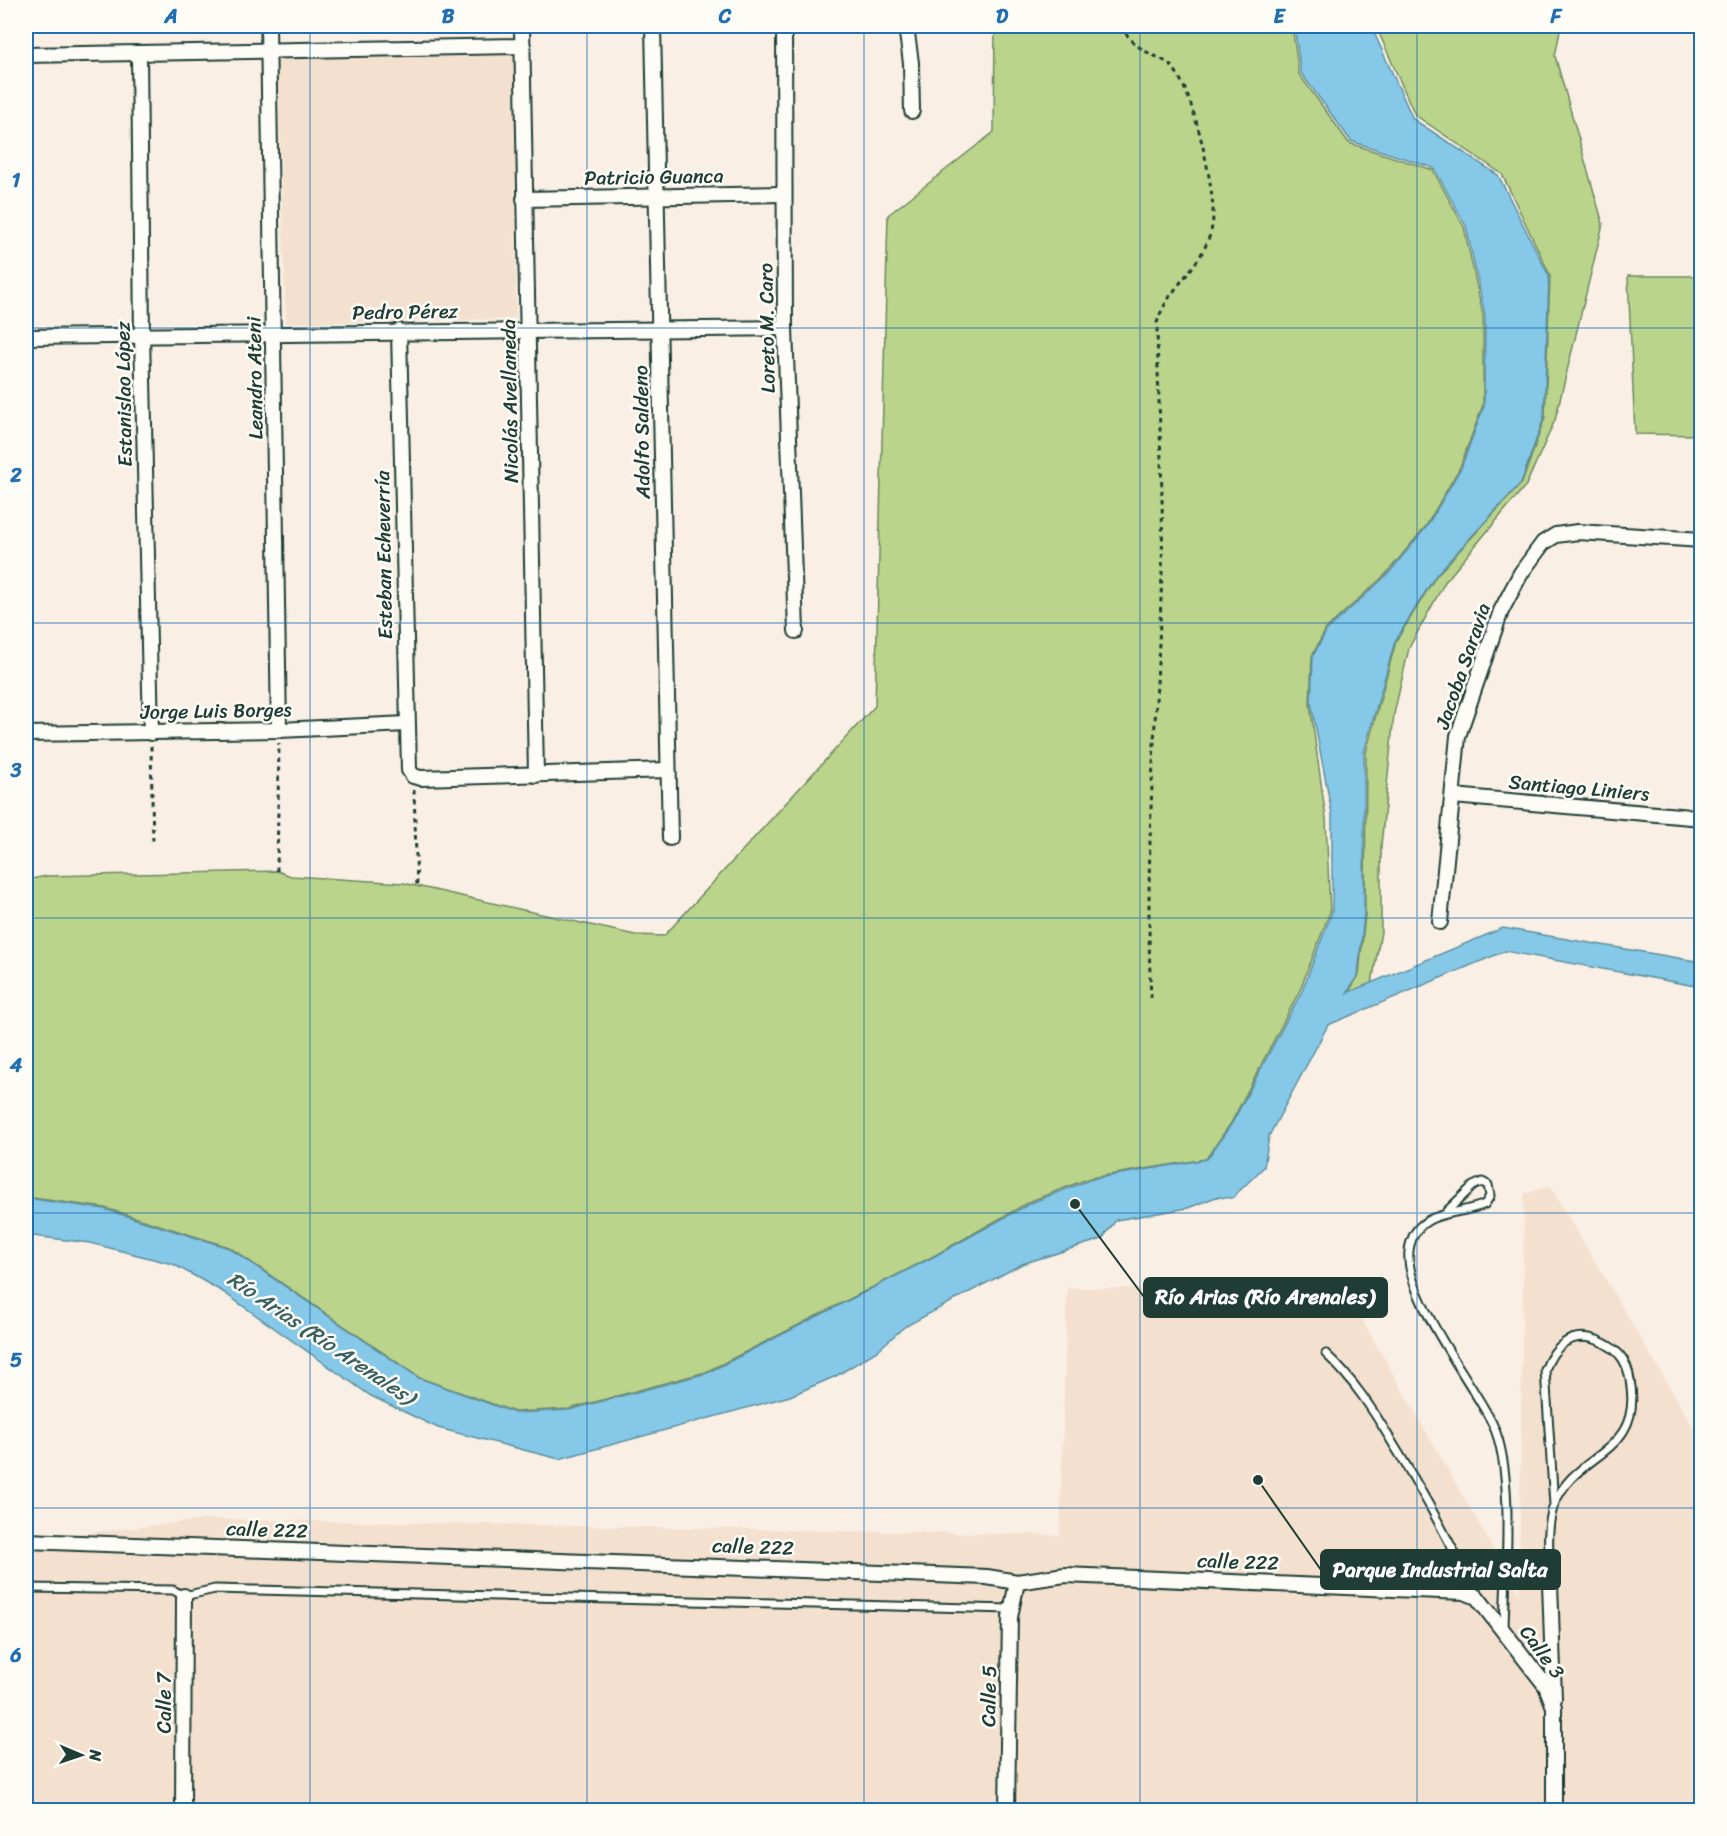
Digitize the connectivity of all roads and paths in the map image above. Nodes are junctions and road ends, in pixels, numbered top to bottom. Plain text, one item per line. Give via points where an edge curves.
1 (268, 26) edge
2 (522, 26) edge
3 (653, 26) edge
4 (784, 26) edge
5 (906, 26) edge
6 (1120, 26) edge
7 (523, 46) junction
8 (269, 51) junction
9 (139, 54) junction
10 (26, 56) edge
11 (912, 111) dead end
12 (784, 194) junction
13 (654, 196) junction
14 (524, 199) junction
15 (785, 328) junction
16 (529, 330) junction
17 (660, 330) junction
18 (399, 331) junction
19 (274, 332) junction
20 (142, 335) junction
21 (26, 336) edge
22 (1701, 540) edge
23 (796, 631) dead end
24 (407, 724) junction
25 (279, 730) junction
26 (150, 733) junction
27 (26, 734) edge
28 (668, 770) junction
29 (536, 775) junction
30 (413, 776) junction
31 (1453, 796) junction
32 (1701, 818) edge
33 (670, 838) dead end
34 (153, 845) dead end
35 (277, 871) dead end
36 (417, 889) dead end
37 (1440, 922) dead end
38 (1151, 998) dead end
39 (1447, 1211) junction
40 (1326, 1354) dead end
41 (1554, 1505) junction
42 (26, 1541) edge
43 (1017, 1582) junction
44 (1550, 1583) joint
45 (26, 1588) edge
46 (184, 1596) junction
47 (1477, 1597) junction
48 (1011, 1609) junction
49 (1503, 1632) junction
50 (1554, 1707) junction
51 (183, 1810) edge
52 (1008, 1810) edge
53 (1554, 1810) edge

1 - 8 street, Leandro Ateni
2 - 7 street, Nicolás Avellaneda
3 - 13 street, Adolfo Saldeno
4 - 12 street, Loreto M. Caro
5 - 11 street
6 - 38 path via 1142,49 1165,60 1184,87 1191,103 1213,217 1204,248 1157,323 1162,569 1150,828
7 - 8 street
7 - 14 street, Nicolás Avellaneda
8 - 9 street
8 - 19 street, Leandro Ateni
9 - 10 street
9 - 20 street, Estanislao López
12 - 13 street, Patricio Guanca
12 - 15 street, Loreto M. Caro
13 - 14 street, Patricio Guanca
13 - 17 street, Adolfo Saldeno
14 - 16 street, Nicolás Avellaneda
15 - 17 street, Pedro Pérez
15 - 23 street, Loreto M. Caro
16 - 17 street, Pedro Pérez
16 - 18 street, Pedro Pérez
16 - 29 street, Nicolás Avellaneda
17 - 28 street, Adolfo Saldeno
18 - 19 street, Pedro Pérez
18 - 24 street, Esteban Echeverría
19 - 20 street, Pedro Pérez
19 - 25 street, Leandro Ateni
20 - 21 street, Pedro Pérez
20 - 26 street, Estanislao López
22 - 31 street, Jacoba Saravia via 1578,532 1556,535 1543,543 1501,611 1458,736
24 - 25 street, Jorge Luis Borges
24 - 30 street, Esteban Echeverría via 409,770
25 - 26 street, Jorge Luis Borges
25 - 35 path
26 - 27 street, Jorge Luis Borges
26 - 34 path
28 - 29 street
28 - 33 street, Adolfo Saldeno
29 - 30 street
30 - 36 path
31 - 32 street, Santiago Liniers
31 - 37 street, Jacoba Saravia
39 - 39 lane via 1485,1204 1490,1196 1488,1185 1482,1182 1473,1186
39 - 49 lane via 1420,1226 1414,1234 1409,1246 1410,1268 1419,1298 1494,1426 1507,1513
40 - 47 lane via 1370,1406 1432,1506
41 - 41 lane via 1567,1482 1616,1442 1628,1425 1632,1408 1628,1366 1622,1356 1586,1337 1561,1344 1551,1354 1545,1370
41 - 44 lane via 1549,1527
42 - 43 street, calle 222 via 654,1562 987,1577
43 - 47 street, calle 222 via 1065,1575 1450,1590
43 - 48 street, Calle 5
44 - 50 street
45 - 46 lane via 173,1590
46 - 48 lane via 215,1588
46 - 51 street, Calle 7
47 - 49 street, Calle 3
48 - 52 street, Calle 5
49 - 50 street, Calle 3 via 1546,1686
50 - 53 street, Calle 3

